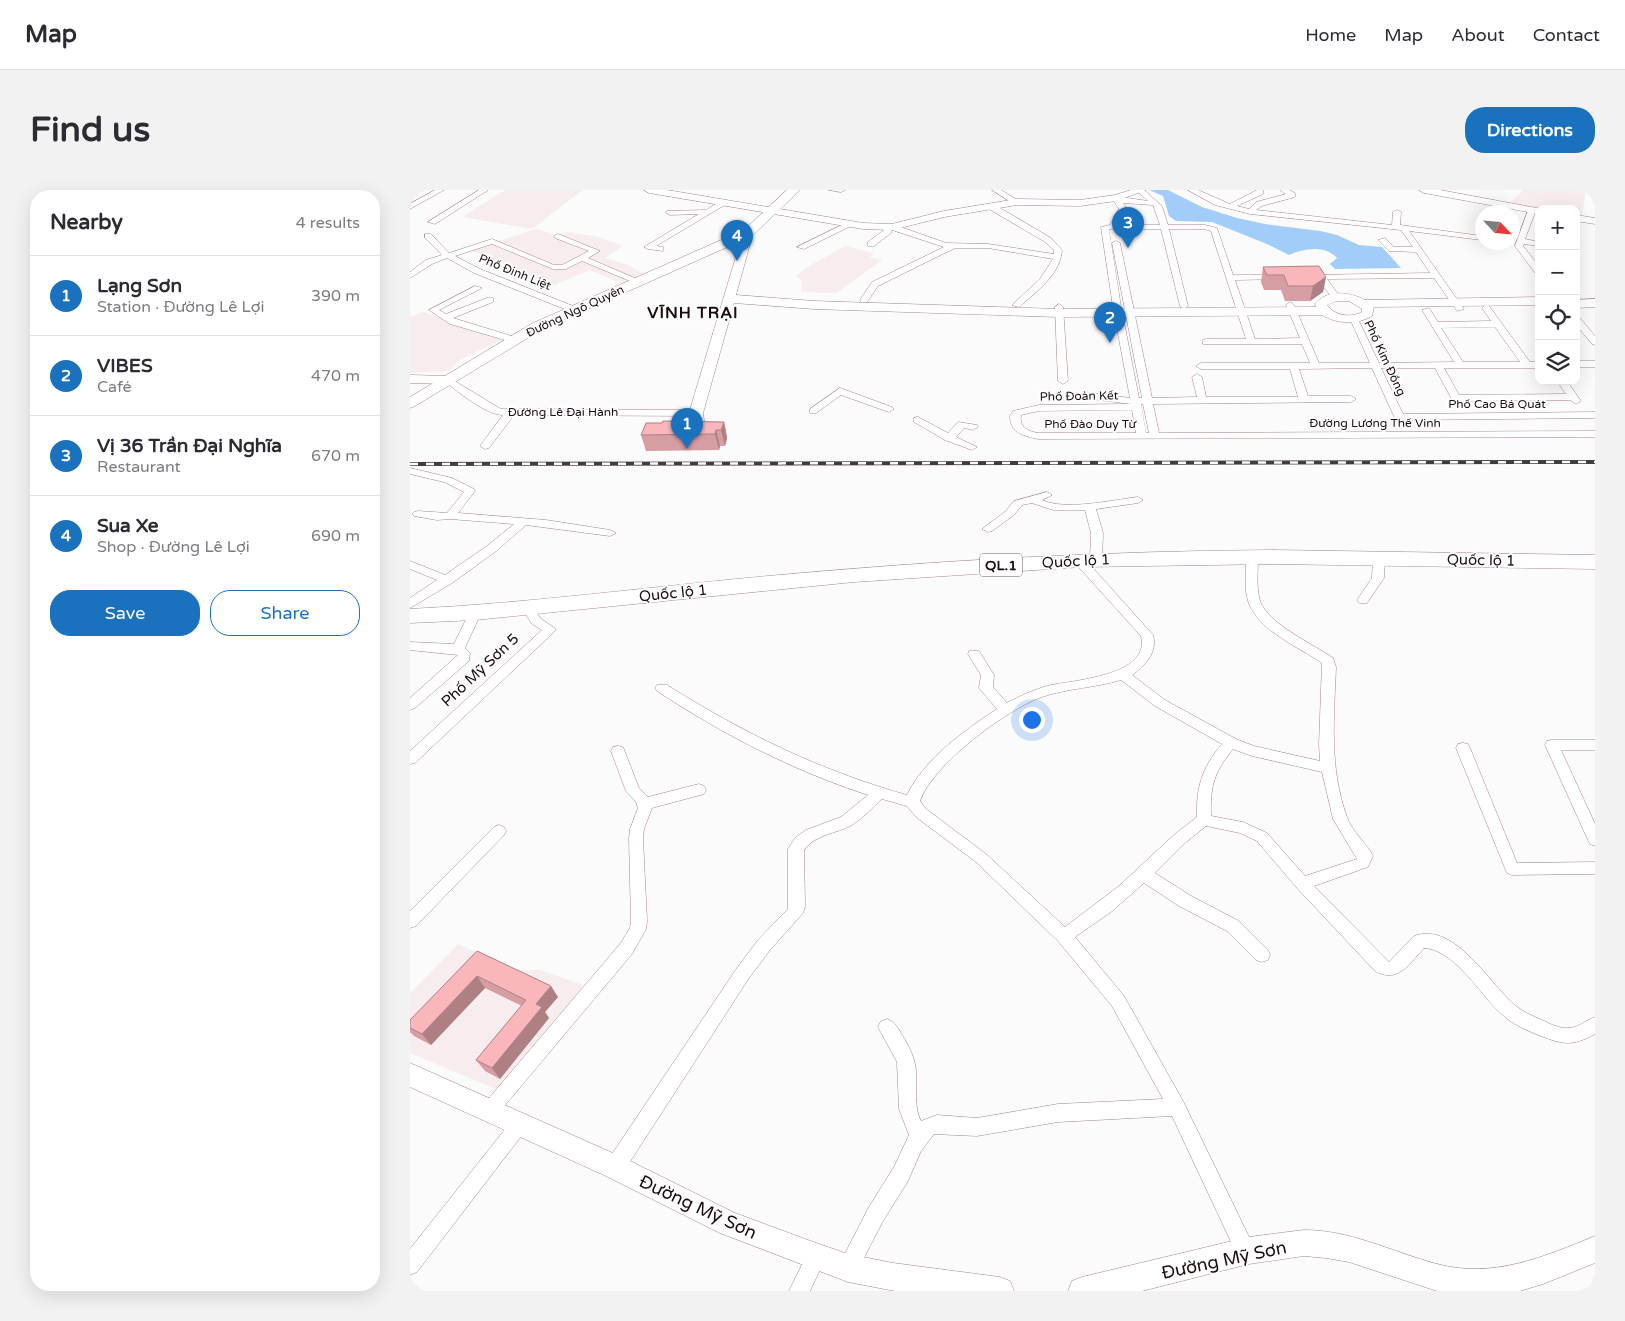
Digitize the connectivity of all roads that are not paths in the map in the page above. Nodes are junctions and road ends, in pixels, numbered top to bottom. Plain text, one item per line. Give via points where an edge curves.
1 (440, 190) edge
2 (484, 190) edge
3 (649, 190) edge
4 (794, 190) edge
5 (833, 190) edge
6 (841, 190) edge
7 (996, 190) edge
8 (1141, 190) edge
9 (1284, 190) edge
10 (1424, 190) edge
11 (1198, 191) edge
12 (1260, 192) dead end
13 (1117, 199) junction
14 (1017, 202) junction
15 (724, 203) junction
16 (1155, 203) junction
17 (410, 207) edge
18 (992, 207) junction
19 (1230, 207) junction
20 (774, 210) junction
21 (1535, 211) edge
22 (705, 212) junction
23 (1250, 212) junction
24 (1397, 212) dead end
25 (670, 213) dead end
26 (1535, 213) edge
27 (1580, 219) edge
28 (1595, 221) edge
29 (432, 222) dead end
30 (851, 224) junction
31 (1400, 227) junction
32 (890, 228) junction
33 (1109, 228) junction
34 (1165, 228) junction
35 (748, 233) junction
36 (428, 236) dead end
37 (558, 236) dead end
38 (1475, 237) edge
39 (1382, 240) dead end
40 (1520, 240) edge
41 (871, 244) dead end
42 (1520, 244) edge
43 (1535, 244) edge
44 (1520, 245) edge
45 (952, 246) junction
46 (802, 247) dead end
47 (1520, 247) edge
48 (660, 250) dead end
49 (1419, 250) junction
50 (1535, 250) edge
51 (447, 255) junction
52 (1058, 257) junction
53 (581, 258) junction
54 (1535, 267) edge
55 (1437, 275) junction
56 (410, 276) edge
57 (1321, 277) junction
58 (1229, 278) junction
59 (640, 282) junction
60 (478, 288) dead end
61 (1336, 297) junction
62 (728, 299) junction
63 (490, 300) dead end
64 (864, 300) junction
65 (1535, 301) edge
66 (815, 302) junction
67 (1595, 303) edge
68 (895, 304) junction
69 (1513, 304) junction
70 (1580, 304) edge
71 (1458, 305) junction
72 (1009, 307) junction
73 (1367, 307) junction
74 (1535, 307) edge
75 (1291, 308) junction
76 (1323, 308) junction
77 (1486, 308) junction
78 (1185, 309) junction
79 (1240, 309) junction
80 (575, 310) junction
81 (1058, 310) junction
82 (1123, 310) junction
83 (1426, 310) junction
84 (445, 318) junction
85 (1354, 319) junction
86 (1497, 324) junction
87 (1580, 324) edge
88 (1436, 325) junction
89 (515, 340) junction
90 (1594, 340) edge
91 (1305, 341) junction
92 (1206, 342) dead end
93 (1251, 342) junction
94 (1136, 343) junction
95 (1125, 344) junction
96 (1580, 364) edge
97 (1595, 364) edge
98 (1460, 365) junction
99 (1527, 365) junction
100 (1535, 365) edge
101 (1201, 366) dead end
102 (1294, 366) junction
103 (1316, 366) junction
104 (1375, 366) junction
105 (1438, 366) junction
106 (1197, 377) dead end
107 (410, 380) edge
108 (448, 380) junction
109 (1063, 381) dead end
110 (1564, 385) edge
111 (1084, 395) dead end
112 (1572, 397) junction
113 (1456, 398) junction
114 (1350, 399) dead end
115 (1148, 400) junction
116 (1202, 400) junction
117 (1304, 400) junction
118 (410, 403) edge
119 (1136, 404) junction
120 (890, 409) dead end
121 (813, 410) dead end
122 (1022, 411) joint
123 (510, 412) junction
124 (696, 413) junction
125 (1590, 415) edge
126 (1466, 416) junction
127 (1399, 417) junction
128 (918, 420) dead end
129 (973, 426) dead end
130 (726, 432) edge
131 (1595, 434) edge
132 (1407, 435) junction
133 (1142, 437) junction
134 (1155, 437) junction
135 (948, 438) junction
136 (486, 446) dead end
137 (972, 447) dead end
138 (410, 471) edge
139 (1047, 495) dead end
140 (1033, 499) junction
141 (1138, 500) dead end
142 (1090, 506) junction
143 (418, 514) dead end
144 (450, 516) junction
145 (523, 522) junction
146 (988, 529) dead end
147 (610, 532) dead end
148 (1252, 558) junction
149 (1379, 559) junction
150 (1087, 560) junction
151 (1595, 562) edge
152 (410, 565) edge
153 (448, 580) junction
154 (1364, 600) dead end
155 (410, 604) edge
156 (527, 607) junction
157 (475, 613) junction
158 (410, 616) edge
159 (411, 648) edge
160 (458, 649) junction
161 (974, 654) dead end
162 (1122, 674) junction
163 (662, 688) dead end
164 (410, 705) edge
165 (1006, 710) junction
166 (1231, 743) junction
167 (1595, 745) edge
168 (1463, 748) dead end
169 (618, 751) dead end
170 (410, 759) edge
171 (1328, 768) junction
172 (699, 790) dead end
173 (879, 793) junction
174 (912, 802) junction
175 (644, 804) junction
176 (1204, 820) junction
177 (499, 831) dead end
178 (1595, 840) edge
179 (1595, 868) edge
180 (1143, 874) junction
181 (1302, 883) junction
182 (410, 921) edge
183 (1064, 936) junction
184 (1262, 954) dead end
185 (1595, 1025) edge
186 (887, 1027) dead end
187 (410, 1076) edge
188 (1177, 1107) junction
189 (490, 1110) junction
190 (520, 1124) junction
191 (920, 1134) junction
192 (615, 1167) junction
193 (1595, 1249) edge
194 (1246, 1252) junction
195 (816, 1257) junction
196 (410, 1265) edge
197 (848, 1268) junction
198 (1112, 1288) edge
199 (799, 1291) edge
200 (1000, 1291) edge
201 (1082, 1291) edge

1 - 17 street
2 - 29 street
3 - 15 street
4 - 20 main road, Đường Ngô Quyền
5 - 6 street
7 - 14 street
8 - 13 street
8 - 16 street
9 - 23 street via 1292,195 1259,204
10 - 21 street
11 - 19 street
12 - 19 street
13 - 14 street via 1073,204
13 - 16 street
13 - 33 street via 1123,209
14 - 18 street
15 - 20 street
15 - 22 street
16 - 34 street
18 - 32 street via 944,214
18 - 52 street via 1055,245
19 - 23 street
20 - 30 street
20 - 35 main road, Đường Ngô Quyền
22 - 25 street
22 - 48 street via 648,247
23 - 31 street
24 - 31 street
26 - 40 street
27 - 28 main road
30 - 32 street
30 - 46 street
31 - 38 street
31 - 49 street
32 - 41 street
32 - 45 street
33 - 34 street
33 - 82 street
34 - 58 street via 1205,227 1214,230
34 - 78 street
35 - 59 main road, Đường Ngô Quyền
35 - 62 street
36 - 51 street, Phố Đinh Liệt
37 - 53 street via 596,252
39 - 49 street via 1392,249
42 - 43 street
44 - 50 street
45 - 52 street via 1000,247
45 - 64 street via 875,284
47 - 54 street
49 - 55 street
51 - 53 street via 492,241 553,268
51 - 56 street via 425,264
51 - 80 street, Phố Đinh Liệt via 477,271
52 - 72 street via 1051,272
53 - 59 street
55 - 57 street
55 - 71 street
57 - 58 street
57 - 61 street
58 - 79 street
59 - 80 main road, Đường Ngô Quyền
60 - 84 street via 433,309
61 - 73 street via 1352,298
61 - 76 street via 1326,300
62 - 66 street
62 - 124 street
63 - 84 street
64 - 66 street
64 - 68 street
65 - 69 street
66 - 68 street
67 - 70 street
68 - 72 street
69 - 71 street
69 - 74 street
69 - 77 street
71 - 73 street
71 - 77 street
71 - 83 street
72 - 81 street
73 - 83 street
73 - 85 street via 1365,316
75 - 76 street
75 - 79 street
75 - 91 street
76 - 85 street via 1334,316
77 - 86 street
78 - 79 street
78 - 82 street
79 - 93 street
80 - 89 main road, Đường Ngô Quyền
81 - 82 street
81 - 109 street
82 - 94 street
82 - 95 street
83 - 88 street
84 - 89 street
85 - 104 street, Phố Kim Đồng
86 - 88 street
86 - 99 street
87 - 90 street
88 - 98 street
89 - 108 main road, Đường Ngô Quyền
91 - 93 street
91 - 103 street
92 - 93 street
94 - 95 street
94 - 115 street
95 - 119 street
96 - 97 street
98 - 99 street
98 - 105 street
99 - 100 street
101 - 102 street
102 - 103 street
102 - 117 street
103 - 104 street
104 - 105 street
104 - 127 street, Phố Kim Đồng
105 - 113 street
106 - 116 street
107 - 108 street
108 - 118 main road, Đường Ngô Quyền
108 - 123 street, Đường Lê Đại Hành via 489,407 499,412
110 - 112 street
111 - 119 street
112 - 113 street
112 - 125 street
113 - 126 street
114 - 117 street
115 - 116 street
115 - 119 street
115 - 134 street
116 - 117 street
119 - 122 street, Phố Đoàn Kết
119 - 133 street
120 - 121 street via 840,391
122 - 133 street, Phố Đào Duy Từ via 1014,416 1014,422 1022,432 1038,436
123 - 124 street, Đường Lê Đại Hành
123 - 136 street
124 - 130 street via 697,424
125 - 126 street, Phố Cao Bá Quát
126 - 127 street, Phố Cao Bá Quát
127 - 132 street, Phố Kim Đồng
128 - 135 street
129 - 135 street via 962,424
131 - 132 street, Đường Lương Thế Vinh
132 - 134 street, Đường Lương Thế Vinh
133 - 134 street, Đường Lương Thế Vinh
135 - 137 street
138 - 144 street via 448,480 470,491
139 - 140 street
140 - 142 street via 1057,506
140 - 146 street via 1018,503
141 - 142 street
142 - 150 street via 1097,534
143 - 144 street
144 - 145 street
145 - 147 street
145 - 153 street
148 - 149 highway, Quốc lộ 1 / QL.1
148 - 150 highway, Quốc lộ 1 / QL.1
148 - 171 street via 1256,608 1328,661
149 - 151 highway, Quốc lộ 1 / QL.1
149 - 154 street via 1378,578
150 - 156 highway, Quốc lộ 1 / QL.1 via 861,575
150 - 162 street via 1150,642 1145,654
152 - 153 street
153 - 155 street
156 - 157 highway, Quốc lộ 1 / QL.1
156 - 170 street, Phố Mỹ Sơn 5 via 536,621 550,628
157 - 158 highway, Quốc lộ 1 / QL.1
157 - 160 street
159 - 160 street
160 - 164 street via 464,653 464,658
161 - 165 street via 988,675 986,688
162 - 165 street via 1038,693
162 - 166 street via 1160,703
163 - 173 street via 743,738 803,767
165 - 174 street via 936,765
166 - 171 street via 1252,751
166 - 176 street via 1207,777
167 - 178 street via 1552,745
168 - 179 street via 1512,869
169 - 175 street via 633,791
171 - 181 street via 1340,819 1365,859 1363,863 1336,874
172 - 175 street
173 - 174 street
173 - 192 street via 845,821 807,835 799,843 796,849 796,913 764,945 743,973
174 - 183 street via 921,813 981,858
175 - 189 street via 636,839 638,929 626,949
176 - 180 street
176 - 181 street via 1243,828 1262,837
177 - 182 street
180 - 183 street
180 - 184 street via 1184,901 1233,926
181 - 185 street via 1374,961 1388,970 1394,968 1420,941 1430,941 1464,962 1510,1011 1538,1027 1565,1037
183 - 188 street via 1118,1000
186 - 191 street via 904,1055 909,1115 912,1126
187 - 189 street, Đường Mỹ Sơn
188 - 191 street via 1058,1114 977,1127 937,1124
188 - 194 street
189 - 190 street, Đường Mỹ Sơn
190 - 192 street, Đường Mỹ Sơn
190 - 196 street
191 - 197 street via 902,1174 876,1214
192 - 195 street, Đường Mỹ Sơn via 729,1224
193 - 194 street, Đường Mỹ Sơn via 1517,1280 1487,1284 1452,1281 1333,1245 1306,1243
194 - 198 street, Đường Mỹ Sơn
195 - 197 street, Đường Mỹ Sơn
195 - 199 street
197 - 200 street, Đường Mỹ Sơn
198 - 201 street, Đường Mỹ Sơn

